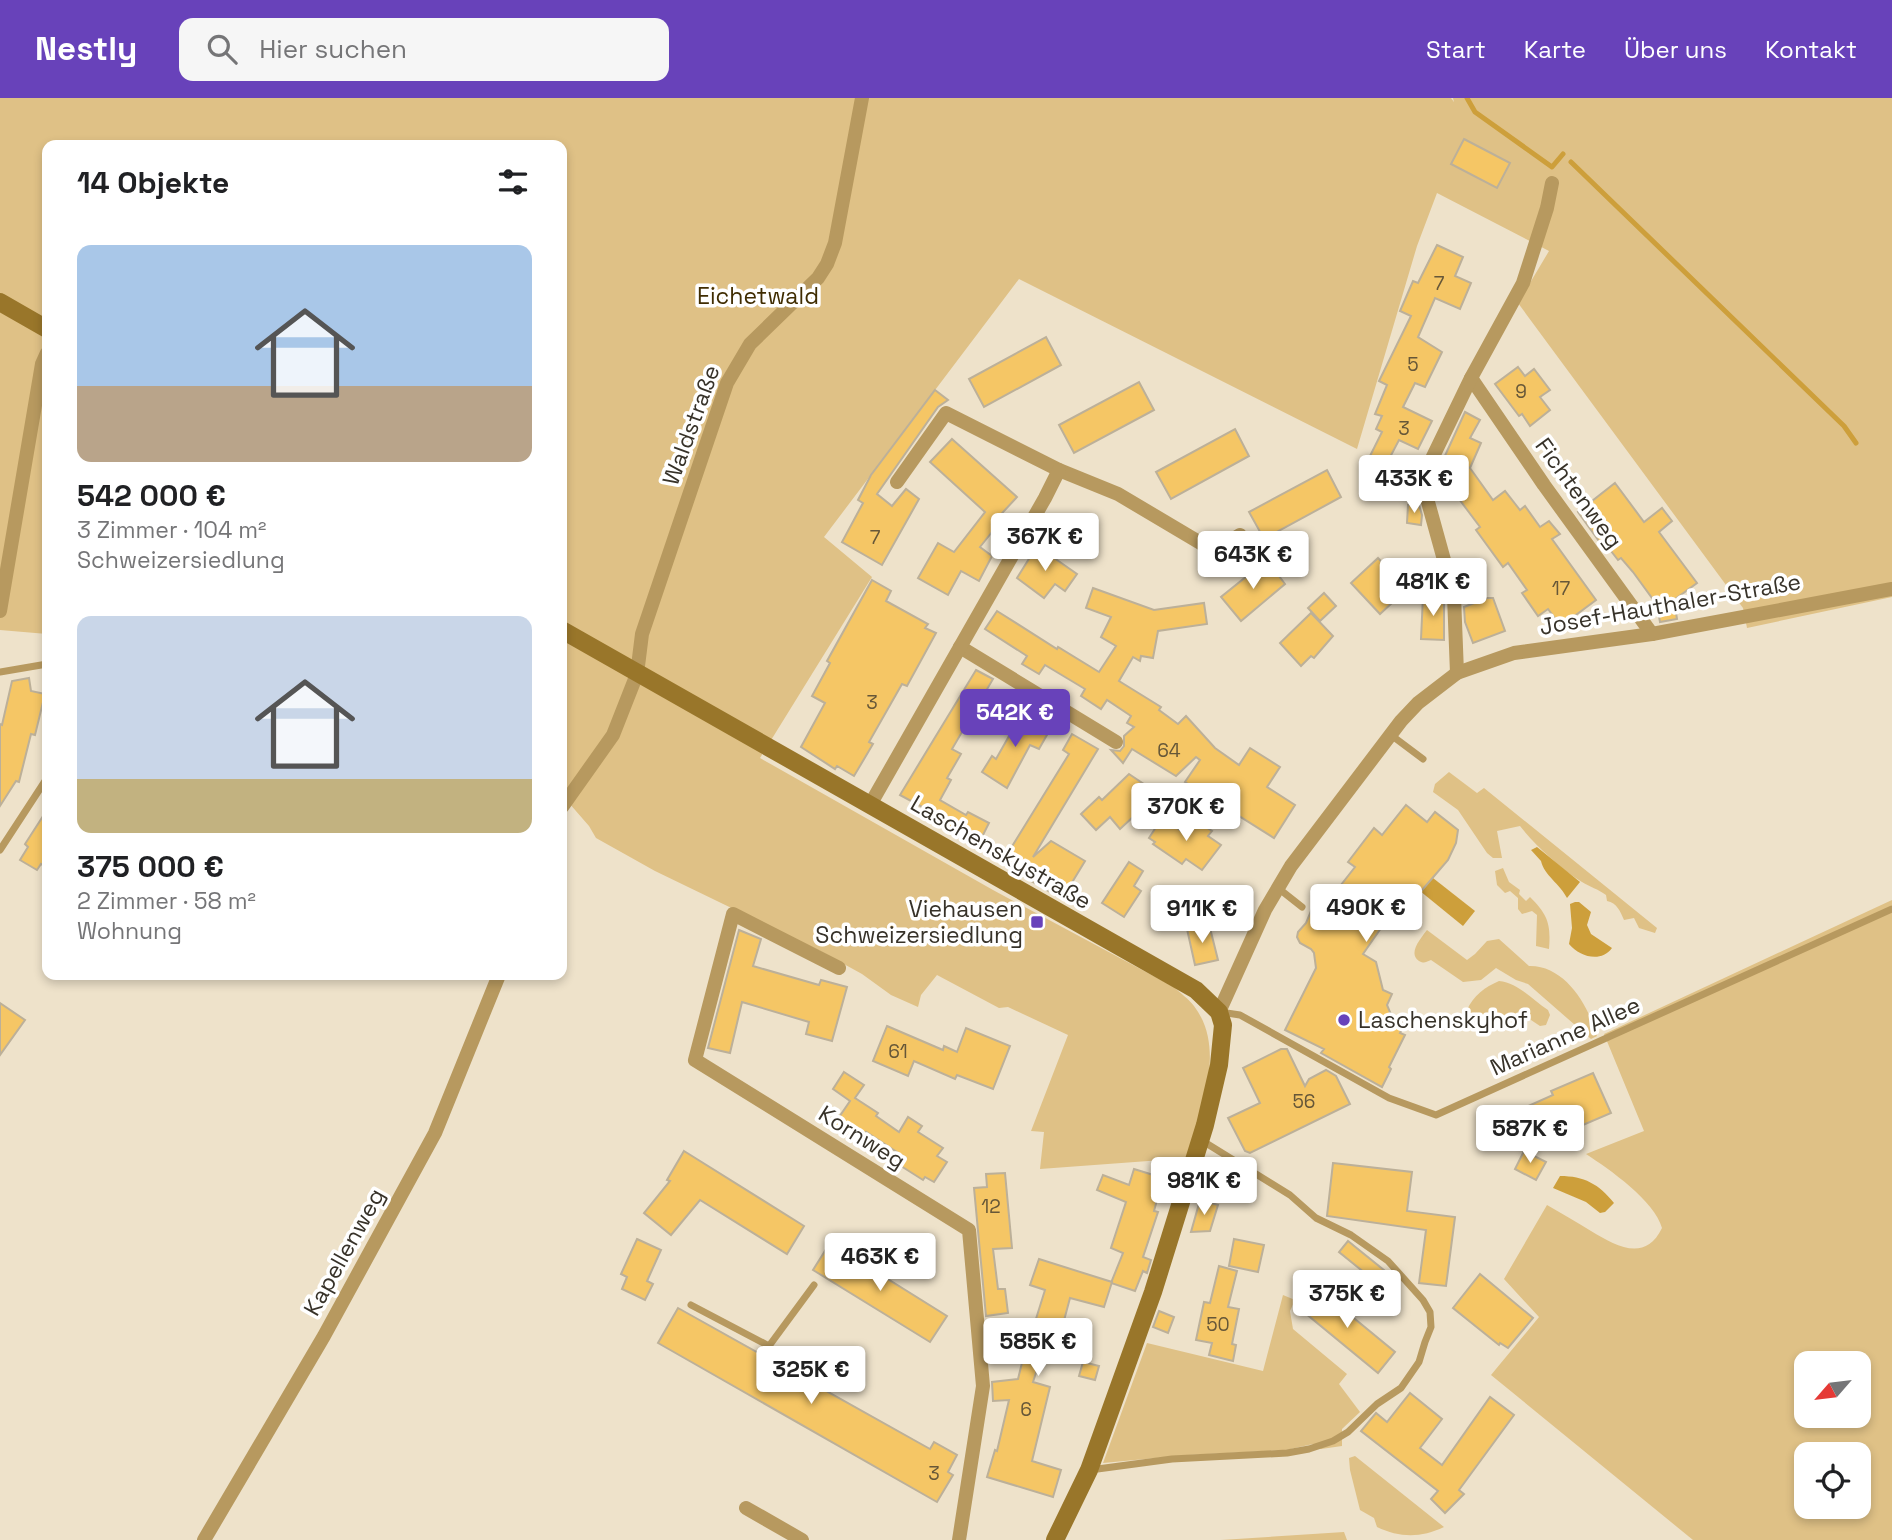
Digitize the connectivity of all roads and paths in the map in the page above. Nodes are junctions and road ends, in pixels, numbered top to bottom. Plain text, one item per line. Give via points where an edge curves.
1 (862, 98) edge
2 (1552, 183) dead end
3 (0, 302) edge
4 (42, 326) edge
5 (42, 370) edge
6 (1471, 378) junction
7 (1059, 470) junction
8 (897, 482) dead end
9 (1240, 536) dead end
10 (1892, 589) edge
11 (0, 611) edge
12 (567, 634) edge
13 (1652, 634) junction
14 (960, 647) junction
15 (42, 665) edge
16 (0, 672) edge
17 (1457, 673) junction
18 (637, 674) junction
19 (1391, 735) junction
20 (1116, 742) dead end
21 (1423, 760) dead end
22 (42, 786) edge
23 (567, 800) edge
24 (870, 805) junction
25 (0, 850) edge
26 (1278, 888) junction
27 (1302, 907) dead end
28 (1892, 909) edge
29 (839, 968) dead end
30 (497, 980) edge
31 (1219, 1012) junction
32 (1201, 1140) junction
33 (814, 1285) dead end
34 (691, 1305) dead end
35 (1089, 1470) junction
36 (746, 1508) dead end
37 (204, 1540) edge
38 (802, 1540) edge
39 (959, 1540) edge
40 (1055, 1540) edge

1 - 18 street, Waldstraße via 827,264 805,293 750,344 727,383 642,634
2 - 6 street via 1523,283
3 - 4 street
5 - 11 street
6 - 13 street, Fichtenweg
6 - 17 street via 1426,471 1428,502 1454,596
7 - 8 street via 946,414
7 - 9 street via 1118,494 1214,551
7 - 14 street
10 - 13 street, Josef-Hauthaler-Straße
12 - 18 street, Laschenskystraße
13 - 17 street, Josef-Hauthaler-Straße via 1514,653
14 - 20 street
14 - 24 street
15 - 16 lane
17 - 19 street, Josef-Hauthaler-Straße via 1418,702
18 - 23 street via 613,735
18 - 24 street, Laschenskystraße
19 - 21 lane
19 - 26 street, Josef-Hauthaler-Straße
22 - 25 lane
24 - 31 street, Laschenskystraße via 1196,990
26 - 27 lane
26 - 31 street, Josef-Hauthaler-Straße
28 - 31 lane, Marianne Allee via 1436,1115 1389,1098 1240,1014
29 - 39 street, Kornweg via 733,914 695,1060 969,1230 983,1385
30 - 37 street, Kapellenweg via 436,1133
31 - 32 street via 1223,1040
32 - 35 street
32 - 35 lane via 1388,1261 1430,1312 1431,1326 1419,1362 1401,1388 1348,1432 1309,1449
33 - 34 lane via 769,1346
35 - 40 street
36 - 38 street

